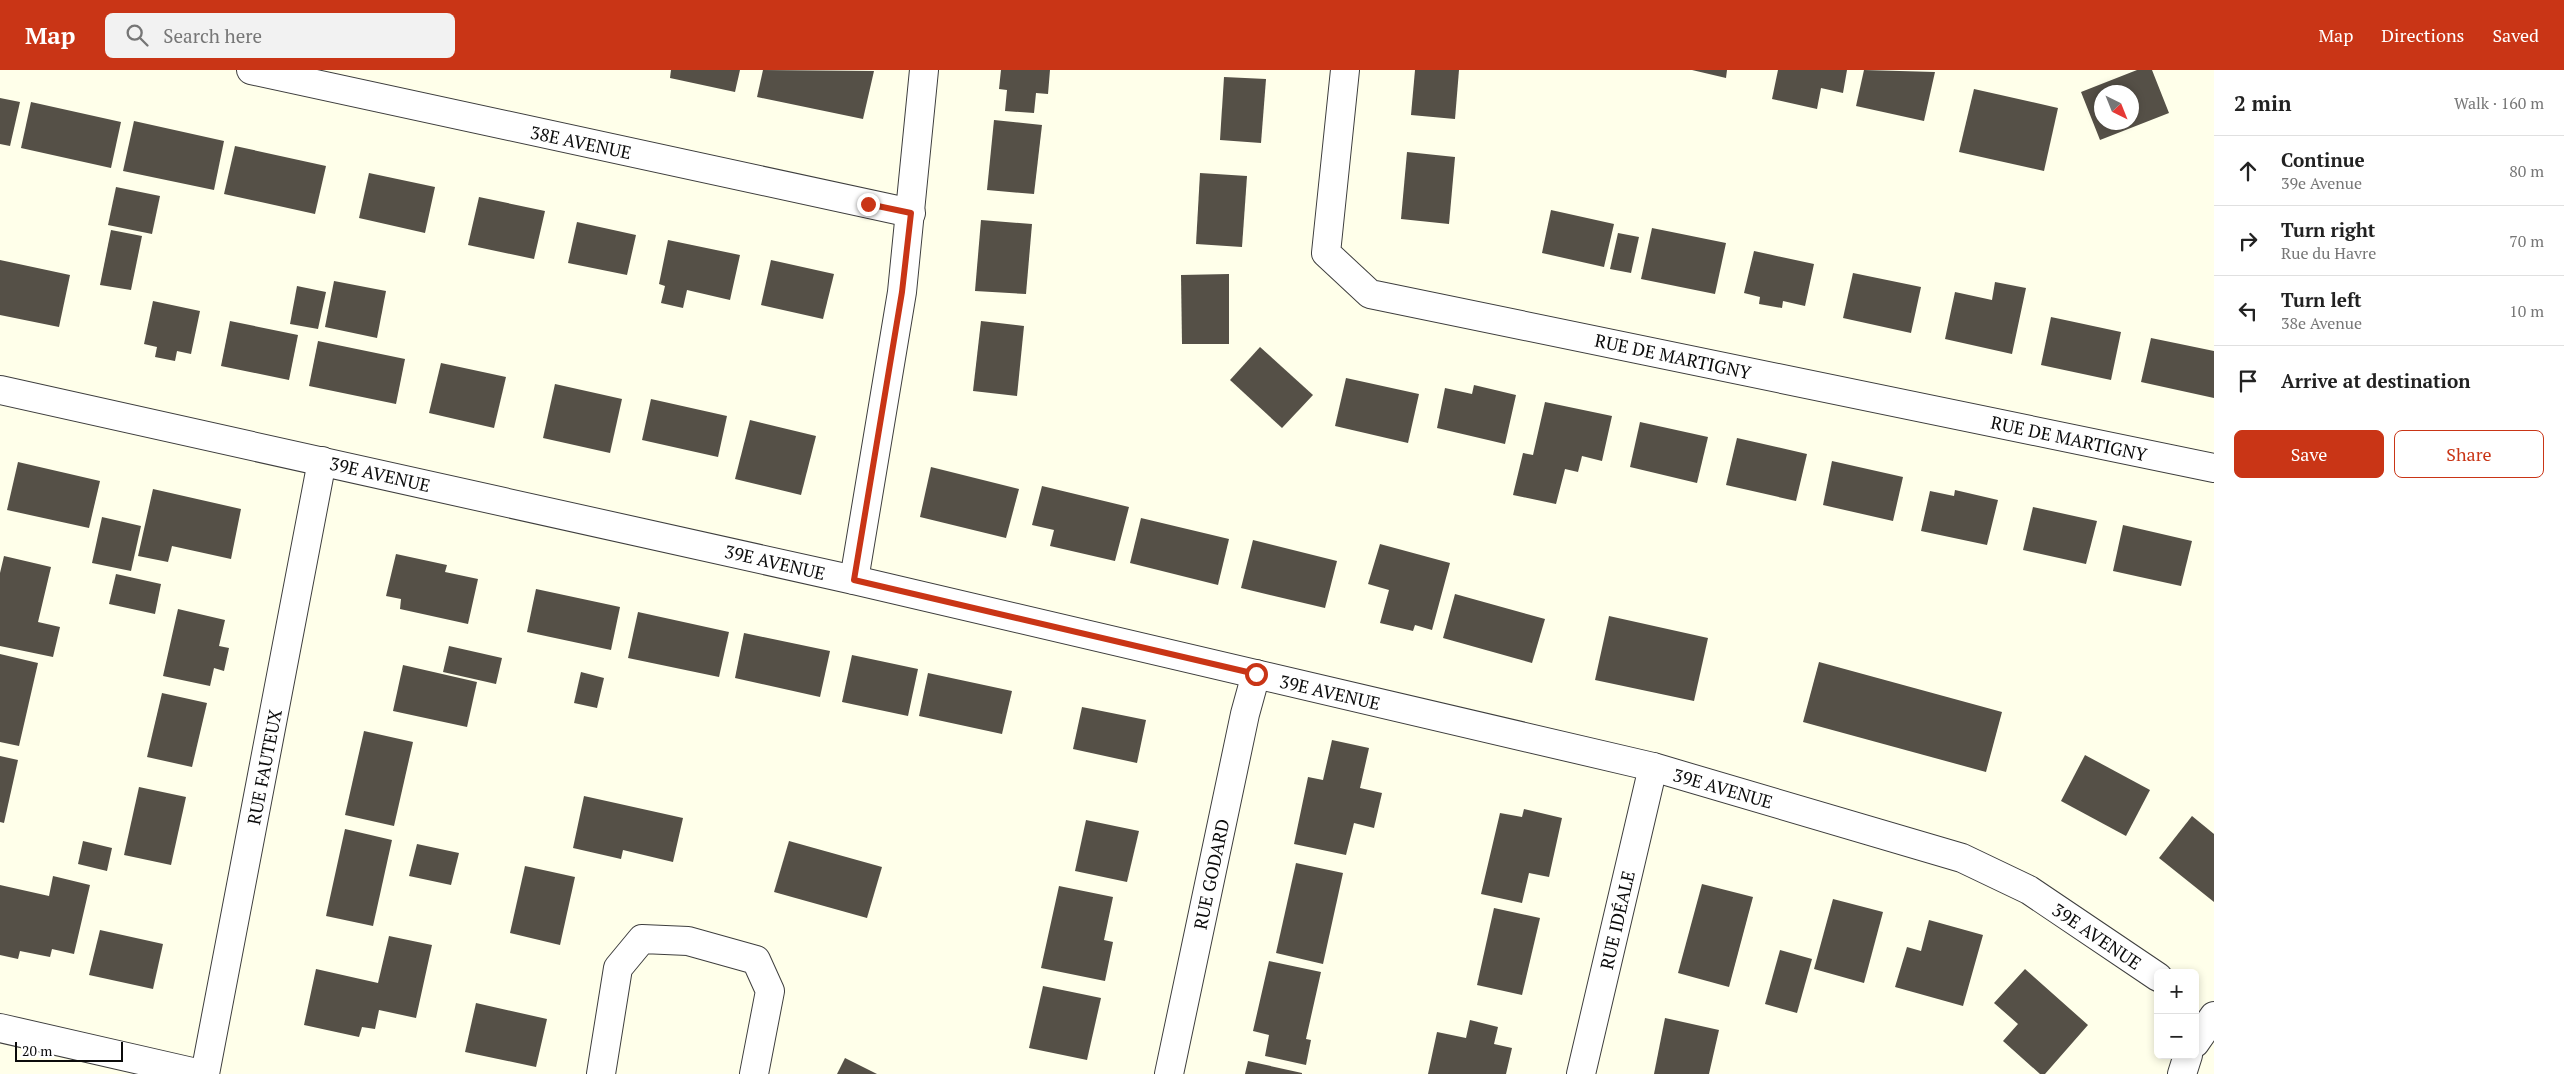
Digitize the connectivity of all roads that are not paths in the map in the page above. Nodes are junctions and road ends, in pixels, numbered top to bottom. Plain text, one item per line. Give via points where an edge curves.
1 (251, 70) edge
2 (924, 70) edge
3 (1345, 70) edge
4 (911, 213) junction
5 (0, 390) edge
6 (322, 461) junction
7 (2214, 468) edge
8 (854, 580) junction
9 (1256, 674) junction
10 (1653, 767) junction
11 (2154, 974) edge
12 (2199, 1006) edge
13 (2214, 1016) edge
14 (0, 1028) edge
15 (2199, 1037) edge
16 (2187, 1059) edge
17 (201, 1074) edge
18 (205, 1074) edge
19 (601, 1074) edge
20 (754, 1074) edge
21 (1169, 1074) edge
22 (1581, 1074) edge
23 (2182, 1074) edge

1 - 4 street, 38E AVENUE
2 - 4 street
3 - 7 street, RUE DE MARTIGNY via 1326,253 1370,294
4 - 8 street via 902,292
5 - 6 street, 39E AVENUE
6 - 8 street, 39E AVENUE
6 - 18 street, RUE FAUTEUX
8 - 9 street, 39E AVENUE
9 - 10 street, 39E AVENUE
9 - 21 street, RUE GODARD
10 - 11 street, 39E AVENUE via 1962,858 2029,890
10 - 22 street, RUE IDÉALE
12 - 13 street
13 - 15 street
14 - 17 street
16 - 23 street
19 - 20 street via 618,968 642,939 688,941 756,960 770,992

